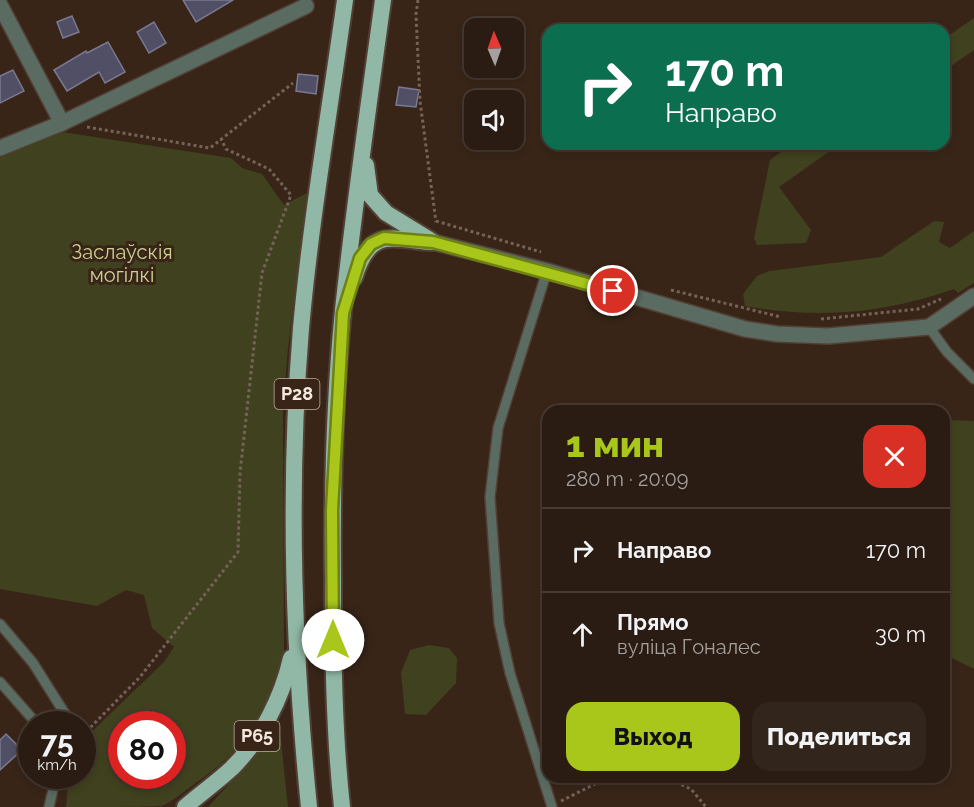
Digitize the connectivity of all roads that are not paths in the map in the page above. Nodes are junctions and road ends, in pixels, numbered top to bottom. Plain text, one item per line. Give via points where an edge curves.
1 (345, 0) edge
2 (383, 0) edge
3 (0, 5) edge
4 (306, 6) dead end
5 (62, 123) junction
6 (364, 144) junction
7 (0, 148) edge
8 (433, 242) junction
9 (547, 271) junction
10 (974, 296) edge
11 (343, 313) junction
12 (929, 327) junction
13 (974, 379) edge
14 (0, 624) edge
15 (295, 642) junction
16 (0, 682) edge
17 (26, 711) edge
18 (63, 711) edge
19 (542, 774) edge
20 (545, 783) edge
21 (53, 789) edge
22 (552, 806) edge
23 (49, 807) edge
24 (185, 807) edge
25 (309, 807) edge
26 (342, 807) edge

1 - 15 highway, Р28 via 301,327 294,436
2 - 6 highway, Р28
3 - 5 street
4 - 5 street
5 - 7 street
6 - 8 highway via 370,195 386,213
6 - 11 highway, Р28
8 - 9 street
8 - 11 highway via 384,238 371,244 360,258
9 - 12 street via 723,324 766,333 828,336
9 - 19 lane via 498,428 490,497 499,623 510,673
10 - 12 street
11 - 26 highway, Р28 via 332,510 333,662
12 - 13 lane
14 - 18 lane via 33,663
15 - 24 highway, Р65 via 272,713 257,737 232,768
15 - 25 highway, Р28
16 - 17 lane
20 - 22 lane
21 - 23 lane

